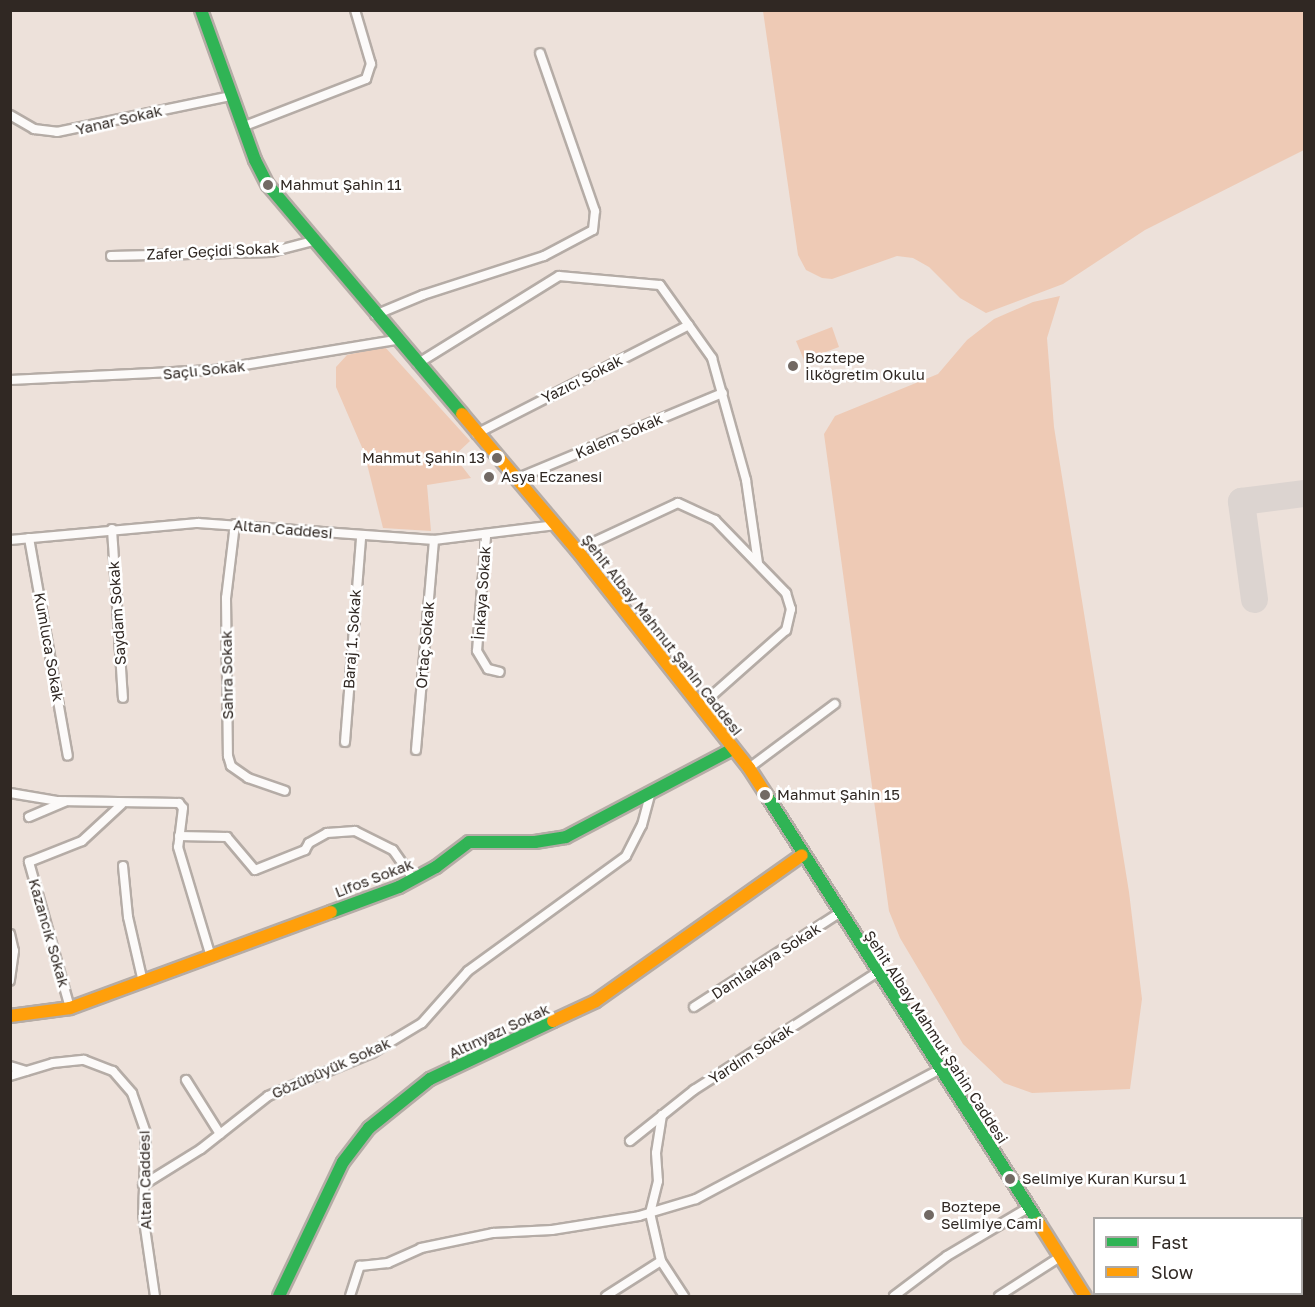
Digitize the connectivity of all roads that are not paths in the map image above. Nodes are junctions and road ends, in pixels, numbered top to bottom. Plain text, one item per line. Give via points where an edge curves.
1 (201, 10) edge
2 (355, 10) edge
3 (540, 53) dead end
4 (231, 96) junction
5 (10, 116) edge
6 (242, 127) junction
7 (314, 240) junction
8 (111, 256) dead end
9 (375, 315) junction
10 (689, 325) junction
11 (396, 340) junction
12 (417, 364) junction
13 (10, 380) edge
14 (723, 393) junction
15 (476, 434) junction
16 (516, 479) junction
17 (235, 524) junction
18 (556, 525) junction
19 (112, 528) junction
20 (361, 537) junction
21 (486, 537) junction
22 (29, 538) junction
23 (10, 540) edge
24 (434, 540) junction
25 (577, 550) junction
26 (758, 563) junction
27 (500, 672) dead end
28 (123, 698) dead end
29 (835, 704) dead end
30 (700, 706) junction
31 (345, 742) dead end
32 (733, 748) junction
33 (416, 750) dead end
34 (68, 756) dead end
35 (748, 768) junction
36 (651, 789) junction
37 (285, 791) dead end
38 (10, 793) edge
39 (66, 801) junction
40 (122, 804) junction
41 (29, 817) dead end
42 (179, 836) junction
43 (802, 855) junction
44 (123, 866) dead end
45 (414, 880) junction
46 (838, 914) junction
47 (10, 934) edge
48 (211, 957) junction
49 (876, 973) junction
50 (10, 981) edge
51 (143, 982) junction
52 (694, 1007) dead end
53 (70, 1008) junction
54 (10, 1016) edge
55 (10, 1066) edge
56 (939, 1070) junction
57 (26, 1071) junction
58 (10, 1077) edge
59 (186, 1080) dead end
60 (663, 1114) junction
61 (220, 1134) junction
62 (630, 1141) dead end
63 (143, 1185) junction
64 (1028, 1208) junction
65 (650, 1213) junction
66 (1060, 1257) junction
67 (661, 1261) junction
68 (155, 1296) edge
69 (279, 1296) edge
70 (350, 1296) edge
71 (606, 1296) edge
72 (684, 1296) edge
73 (894, 1296) edge
74 (999, 1296) edge
75 (1085, 1296) edge

1 - 4 street, Şehit Albay Mahmut Şahin Caddesi
2 - 6 street via 371,64 366,79
3 - 9 street via 595,211 593,230 544,256 423,295
4 - 5 street, Yanar Sokak via 57,132 34,129
4 - 6 street, Şehit Albay Mahmut Şahin Caddesi
6 - 7 street, Şehit Albay Mahmut Şahin Caddesi via 268,185
7 - 8 street, Zafer Geçidi Sokak via 271,252
7 - 9 street, Şehit Albay Mahmut Şahin Caddesi
9 - 11 street, Şehit Albay Mahmut Şahin Caddesi
10 - 12 street via 660,285 559,276
10 - 14 street via 712,358
10 - 15 street, Yazıcı Sokak
11 - 12 street, Şehit Albay Mahmut Şahin Caddesi
11 - 13 street, Saçlı Sokak via 214,370
12 - 15 street, Şehit Albay Mahmut Şahin Caddesi
14 - 16 street, Kalem Sokak
14 - 26 street via 746,480
15 - 16 street, Şehit Albay Mahmut Şahin Caddesi
16 - 18 street, Şehit Albay Mahmut Şahin Caddesi
17 - 19 street, Altan Caddesi
17 - 20 street, Altan Caddesi
17 - 37 street, Sahra Sokak via 226,598 229,760 248,778
18 - 21 street, Altan Caddesi
18 - 25 street, Şehit Albay Mahmut Şahin Caddesi
19 - 22 street, Altan Caddesi
19 - 28 street, Saydam Sokak
20 - 24 street, Altan Caddesi
20 - 31 street, Baraj 1. Sokak
21 - 24 street, Altan Caddesi
21 - 27 street, İnkaya Sokak via 477,651 488,669
22 - 23 street, Altan Caddesi
22 - 34 street, Kumluca Sokak
24 - 33 street, Ortaç Sokak
25 - 26 street via 678,504 698,509 715,520
25 - 30 street, Şehit Albay Mahmut Şahin Caddesi
26 - 30 street via 789,598 789,625
29 - 35 street
30 - 32 street, Şehit Albay Mahmut Şahin Caddesi
32 - 35 street, Şehit Albay Mahmut Şahin Caddesi
32 - 36 street, Lifos Sokak
35 - 43 street, Şehit Albay Mahmut Şahin Caddesi
36 - 45 street, Lifos Sokak via 556,840 469,842
36 - 61 street, Gözübüyük Sokak via 642,825 626,856 468,971 422,1023 372,1053 268,1096
38 - 39 street
39 - 40 street
39 - 41 street
40 - 42 street via 179,803 183,808
40 - 53 street, Kazancık Sokak via 82,841 29,862
42 - 45 street via 227,837 255,870 305,850 309,843 327,833 355,831 393,850
42 - 48 street via 178,847
43 - 46 street, Şehit Albay Mahmut Şahin Caddesi
43 - 69 street, Altınyazı Sokak via 596,1001 430,1079 397,1102 369,1128 343,1162
44 - 51 street via 128,918
45 - 48 street, Lifos Sokak
46 - 49 street, Şehit Albay Mahmut Şahin Caddesi
46 - 52 street, Damlakaya Sokak
47 - 50 street via 14,951
48 - 51 street, Lifos Sokak
49 - 56 street, Şehit Albay Mahmut Şahin Caddesi
49 - 60 street, Yardım Sokak
51 - 53 street, Lifos Sokak
53 - 54 street, Lifos Sokak
55 - 57 street
56 - 64 street, Şehit Albay Mahmut Şahin Caddesi
56 - 65 street via 714,1192
57 - 58 street, Altan Caddesi
57 - 63 street, Altan Caddesi via 76,1060 112,1071 132,1093 142,1113 147,1145
59 - 61 street
60 - 62 street, Yardım Sokak
60 - 65 street
61 - 63 street, Gözübüyük Sokak
63 - 68 street, Altan Caddesi via 144,1225
64 - 66 street, Şehit Albay Mahmut Şahin Caddesi
64 - 73 street via 947,1256
65 - 67 street
65 - 70 street via 552,1230 493,1233 422,1248 388,1263 360,1266
66 - 74 street
66 - 75 street, Şehit Albay Mahmut Şahin Caddesi
67 - 71 street
67 - 72 street

